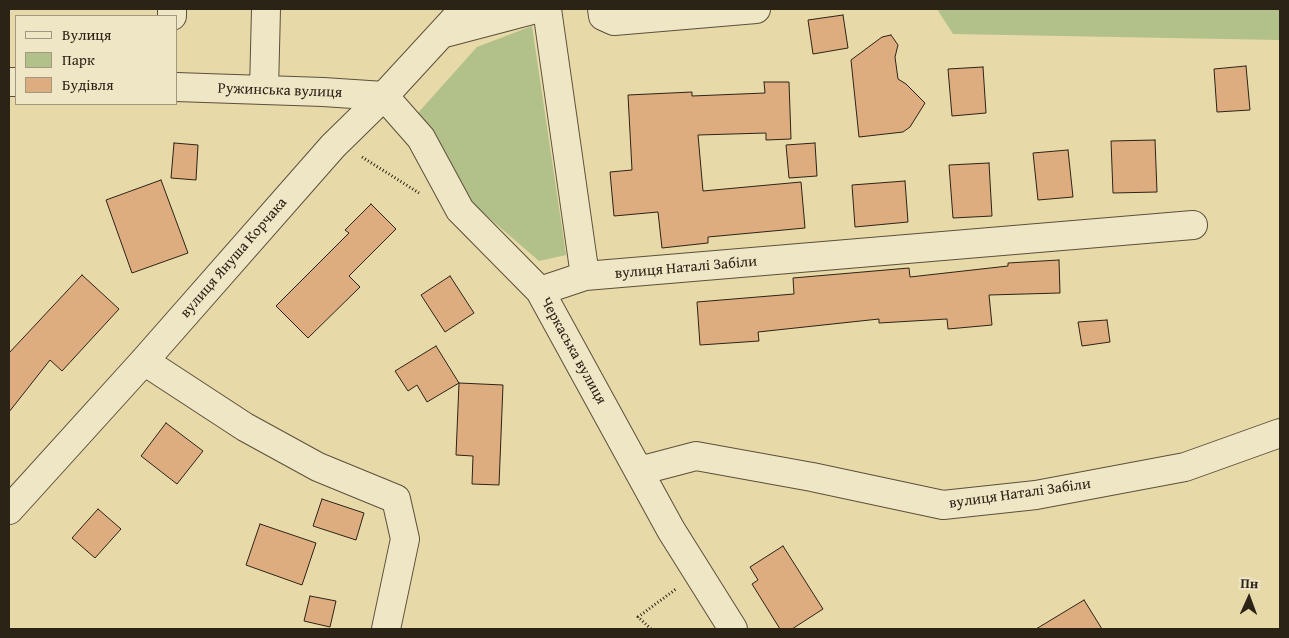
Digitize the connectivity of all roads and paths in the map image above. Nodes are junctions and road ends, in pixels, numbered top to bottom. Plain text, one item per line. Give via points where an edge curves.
1 (266, 9) edge
2 (464, 9) edge
3 (536, 9) edge
4 (546, 9) edge
5 (602, 9) edge
6 (756, 9) edge
7 (441, 34) junction
8 (178, 87) edge
9 (264, 90) junction
10 (384, 96) junction
11 (362, 158) dead end
12 (426, 198) dead end
13 (1193, 225) dead end
14 (585, 276) junction
15 (540, 291) junction
16 (144, 361) junction
17 (1280, 433) edge
18 (639, 471) junction
19 (9, 510) edge
20 (681, 585) dead end
21 (386, 629) edge
22 (651, 629) edge
23 (733, 629) edge

1 - 9 street
2 - 7 street, вулиця Януша Корчака
3 - 7 street
4 - 14 street
5 - 6 street via 603,16 614,21
7 - 10 street, вулиця Януша Корчака
8 - 9 street, Ружинська вулиця
9 - 10 street, Ружинська вулиця
10 - 15 street, Черкаська вулиця via 421,138 460,210
10 - 16 street, вулиця Януша Корчака via 333,146
11 - 12 path
13 - 14 street, вулиця Наталі Забіли
14 - 15 street, вулиця Наталі Забіли
15 - 18 street, Черкаська вулиця
16 - 19 street, вулиця Януша Корчака
16 - 21 street via 245,427 318,467 396,499 405,539
17 - 18 street, вулиця Наталі Забіли via 1185,467 1036,495 943,505 696,456
18 - 23 street, Черкаська вулиця via 671,530
20 - 22 path via 638,617

